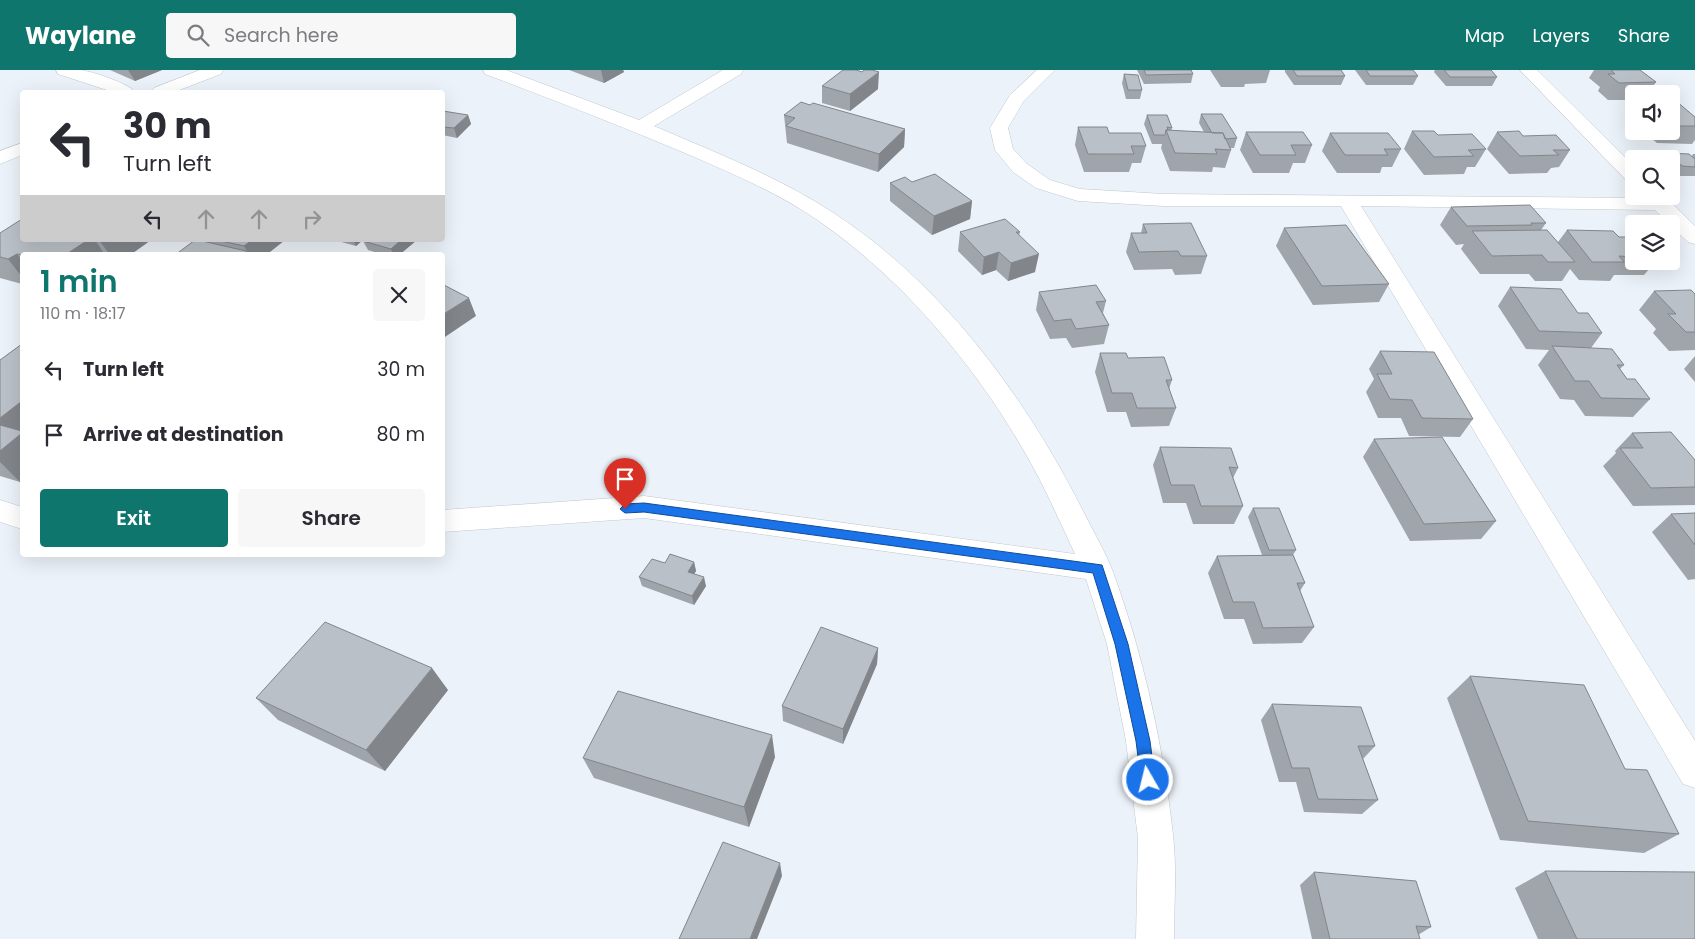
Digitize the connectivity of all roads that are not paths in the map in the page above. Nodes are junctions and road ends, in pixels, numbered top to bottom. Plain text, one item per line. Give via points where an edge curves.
1 (64, 70) edge
2 (215, 70) edge
3 (491, 70) edge
4 (735, 70) edge
5 (1047, 70) edge
6 (1528, 70) edge
7 (122, 90) edge
8 (165, 90) edge
9 (640, 127) junction
10 (20, 149) edge
11 (0, 158) edge
12 (1625, 168) edge
13 (1347, 200) junction
14 (1625, 200) edge
15 (1661, 205) edge
16 (1695, 238) edge
17 (0, 511) edge
18 (20, 517) edge
19 (445, 521) edge
20 (1097, 569) junction
21 (1695, 772) edge
22 (1155, 939) edge

1 - 7 street
2 - 8 street
3 - 9 street
4 - 9 street
5 - 13 street via 1016,99 999,128 1004,150 1020,168 1043,184 1078,195 1120,199
6 - 12 street
9 - 20 street via 784,192 825,216 899,274 956,337 1010,408 1053,479
10 - 11 street
13 - 14 street
13 - 21 street
15 - 16 street
17 - 18 street
19 - 20 street via 644,507
20 - 22 street via 1122,644 1143,741 1156,838

